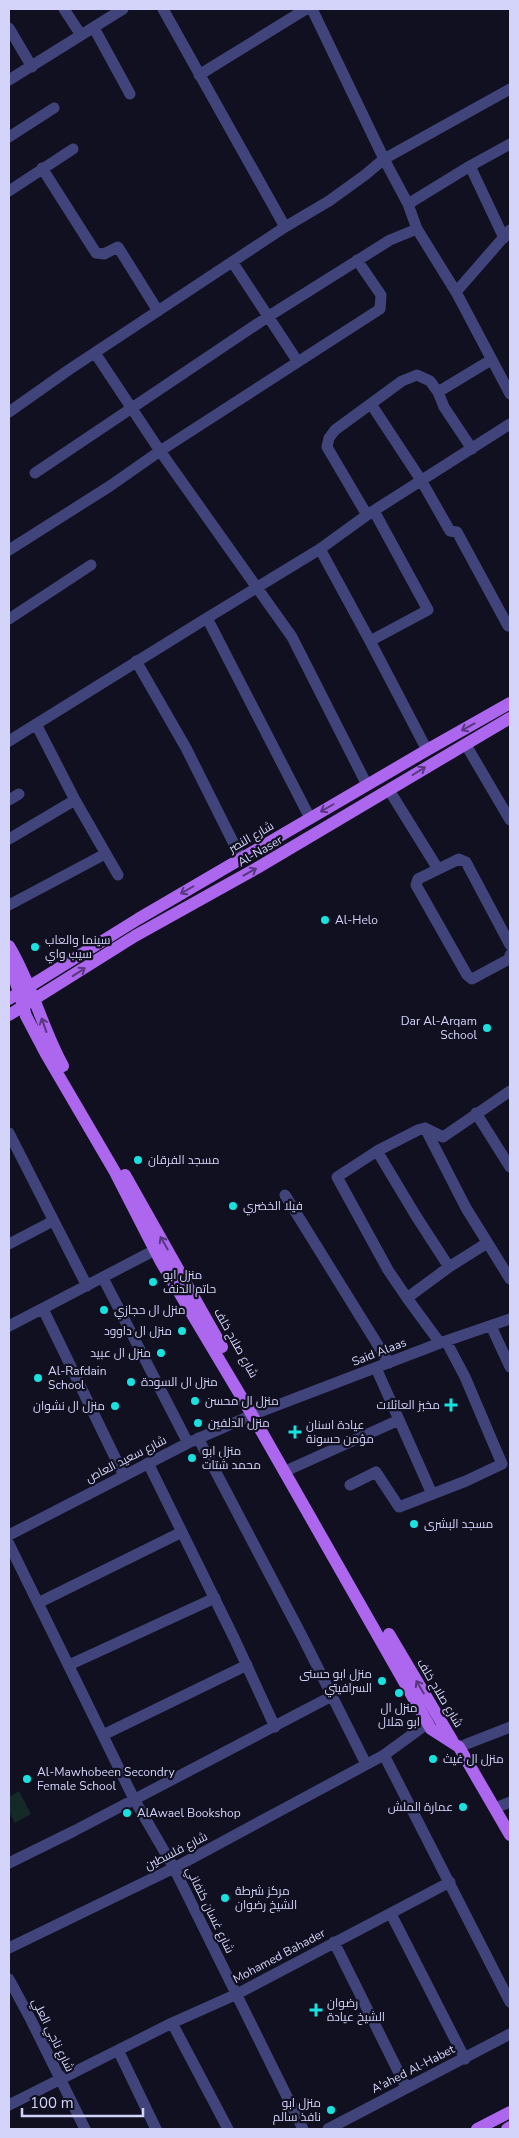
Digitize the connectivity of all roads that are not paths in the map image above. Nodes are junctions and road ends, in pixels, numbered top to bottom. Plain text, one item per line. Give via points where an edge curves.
1 (64, 9) edge
2 (123, 9) edge
3 (164, 9) edge
4 (306, 9) edge
5 (312, 9) edge
6 (9, 28) edge
7 (94, 28) junction
8 (81, 35) junction
9 (32, 66) junction
10 (200, 75) junction
11 (9, 80) edge
12 (510, 89) edge
13 (130, 94) dead end
14 (54, 108) dead end
15 (9, 137) edge
16 (510, 144) edge
17 (73, 149) dead end
18 (384, 159) junction
19 (470, 166) junction
20 (42, 168) junction
21 (9, 191) edge
22 (408, 204) junction
23 (285, 227) junction
24 (417, 229) junction
25 (507, 234) edge
26 (358, 260) junction
27 (233, 263) junction
28 (456, 292) junction
29 (158, 312) junction
30 (269, 316) junction
31 (95, 353) junction
32 (491, 360) junction
33 (298, 362) junction
34 (438, 392) junction
35 (510, 394) edge
36 (370, 404) junction
37 (132, 407) junction
38 (9, 412) edge
39 (510, 424) edge
40 (472, 449) junction
41 (160, 451) junction
42 (35, 472) dead end
43 (421, 480) junction
44 (371, 513) junction
45 (320, 549) junction
46 (9, 550) edge
47 (91, 565) dead end
48 (257, 588) junction
49 (9, 618) edge
50 (207, 618) junction
51 (510, 626) edge
52 (370, 641) junction
53 (136, 661) junction
54 (510, 703) edge
55 (510, 718) edge
56 (36, 724) junction
57 (9, 741) edge
58 (466, 745) junction
59 (427, 750) junction
60 (367, 785) junction
61 (389, 790) junction
62 (75, 800) junction
63 (310, 818) junction
64 (510, 820) edge
65 (9, 838) edge
66 (105, 854) junction
67 (241, 858) junction
68 (438, 869) junction
69 (118, 875) dead end
70 (9, 905) edge
71 (510, 945) edge
72 (9, 948) edge
73 (510, 955) edge
74 (9, 960) edge
75 (19, 993) edge
76 (35, 1000) junction
77 (23, 1007) junction
78 (9, 1015) edge
79 (510, 1091) edge
80 (476, 1114) junction
81 (425, 1128) junction
82 (9, 1133) edge
83 (378, 1151) junction
84 (510, 1167) edge
85 (285, 1195) dead end
86 (53, 1221) junction
87 (487, 1243) junction
88 (9, 1244) edge
89 (155, 1250) junction
90 (449, 1267) junction
91 (103, 1278) junction
92 (510, 1279) edge
93 (87, 1286) junction
94 (407, 1298) junction
95 (43, 1308) junction
96 (510, 1319) edge
97 (9, 1326) edge
98 (491, 1326) junction
99 (443, 1342) junction
100 (389, 1363) junction
101 (510, 1367) edge
102 (376, 1368) junction
103 (256, 1414) junction
104 (399, 1420) junction
105 (193, 1440) junction
106 (148, 1463) junction
107 (290, 1469) junction
108 (124, 1476) junction
109 (350, 1484) dead end
110 (432, 1494) junction
111 (182, 1532) junction
112 (9, 1538) edge
113 (215, 1598) junction
114 (38, 1603) junction
115 (69, 1665) junction
116 (247, 1665) junction
117 (332, 1696) junction
118 (428, 1723) junction
119 (275, 1727) junction
120 (510, 1727) edge
121 (102, 1735) junction
122 (456, 1746) junction
123 (384, 1755) junction
124 (366, 1764) junction
125 (134, 1799) junction
126 (510, 1802) edge
127 (494, 1808) junction
128 (510, 1835) edge
129 (9, 1863) edge
130 (174, 1868) junction
131 (450, 1882) junction
132 (391, 1914) junction
133 (334, 1942) junction
134 (9, 1948) edge
135 (9, 1979) edge
136 (237, 1994) junction
137 (510, 2002) edge
138 (172, 2023) junction
139 (510, 2034) edge
140 (118, 2050) junction
141 (464, 2059) junction
142 (60, 2079) junction
143 (406, 2087) junction
144 (9, 2105) edge
145 (510, 2112) edge
146 (510, 2127) edge
147 (85, 2129) edge
148 (156, 2129) edge
149 (228, 2129) edge
150 (302, 2129) edge
151 (328, 2129) edge
152 (477, 2129) edge
153 (507, 2129) edge

1 - 8 street
2 - 7 street
3 - 10 street
4 - 10 street
5 - 18 street
6 - 9 street
7 - 8 street
7 - 13 street
8 - 9 street
9 - 11 street
10 - 23 street
12 - 18 street
14 - 15 street
16 - 19 street
17 - 20 street
18 - 22 street
18 - 23 street via 329,201
19 - 22 street
19 - 25 street
20 - 21 street
20 - 29 street via 96,254 118,247
22 - 24 street
23 - 27 street
24 - 26 street via 390,240
24 - 28 street
25 - 28 street
26 - 30 street
26 - 33 street via 381,295 380,309
27 - 29 street
27 - 30 street
28 - 32 street
29 - 31 street
30 - 33 street
30 - 37 street
31 - 37 street
31 - 38 street
32 - 34 street
32 - 35 street
33 - 41 street
34 - 36 street via 430,381 418,376 402,381
34 - 40 street via 444,407
36 - 43 street
36 - 44 street via 335,430 327,447
37 - 41 street
37 - 42 street
39 - 40 street
40 - 43 street
41 - 46 street
41 - 48 street
43 - 44 street
43 - 51 street via 450,531 457,532
44 - 45 street
44 - 52 street via 428,610
45 - 48 street
45 - 52 street
47 - 49 street
48 - 50 street
48 - 60 street via 292,637
50 - 53 street
50 - 63 street
52 - 59 street
53 - 56 street
53 - 67 street via 186,748
54 -> 59 main road, شارع النصر
55 - 58 main road, Al-Naser
56 - 57 street
56 - 62 street
61 -> 58 main road, Al-Naser
58 - 64 street
59 - 60 main road, شارع النصر
60 -> 63 main road, شارع النصر
61 - 68 street
76 -> 61 main road, Al-Naser via 135,936
62 - 65 street
62 - 66 street
63 - 67 main road, شارع النصر
66 - 69 street
66 - 70 street
67 -> 75 main road, شارع النصر
68 - 71 street via 459,859 466,862
68 - 73 street via 418,879 416,885 467,975 472,979 509,959
72 - 75 main road, شارع صلاح خلف via 24,974
74 - 75 main road, شارع صلاح خلف
75 - 76 main road, شارع صلاح خلف
75 - 77 main road, شارع صلاح خلف
76 - 77 main road, Al-Naser
103 -> 76 main road, شارع صلاح خلف via 49,1042
77 - 78 main road
77 - 89 main road, شارع صلاح خلف
79 - 80 street
80 - 81 street via 443,1137
80 - 84 street
81 - 83 street
81 - 87 street
82 - 86 street
83 - 90 street
83 - 94 street via 337,1177
85 - 100 street
86 - 88 street
86 - 93 street
87 - 90 street
87 - 92 street
89 - 91 street
89 - 103 main road, شارع صلاح خلف
90 - 94 street
91 - 93 street
91 - 105 street
93 - 95 street
94 - 99 street
95 - 97 street
95 - 108 street
96 - 98 street, Said Alaas
98 - 99 street, Said Alaas
98 - 101 street
99 - 100 street, Said Alaas
99 - 110 street via 465,1377 502,1464
100 - 102 street, Said Alaas
102 - 103 street, Said Alaas
102 - 104 street
103 - 105 street, شارع سعيد العاص
103 - 107 main road, شارع صلاح خلف
103 - 118 main road, شارع صلاح خلف
104 - 107 street
104 - 110 street
105 - 106 street, شارع سعيد العاص
105 - 117 street
106 - 108 street, شارع سعيد العاص
106 - 111 street
122 -> 107 main road, شارع صلاح خلف
108 - 112 street, شارع سعيد العاص
109 - 110 street via 376,1472 399,1507
111 - 113 street
111 - 114 street
112 - 114 street, شارع غسان كنفاني
113 - 115 street
113 - 116 street
114 - 115 street, شارع غسان كنفاني
115 - 121 street, شارع غسان كنفاني
116 - 119 street
116 - 121 street
117 - 119 street
117 - 124 street
118 - 122 main road, شارع صلاح خلف via 431,1729
118 - 123 street, شارع فلسطين
119 - 125 street
120 - 122 street
121 - 125 street, شارع غسان كنفاني
122 - 127 main road, شارع صلاح خلف
123 - 124 street, شارع فلسطين
123 - 131 street
124 - 130 street, شارع فلسطين
125 - 129 street
125 - 130 street, شارع غسان كنفاني
126 - 127 street
127 - 128 main road, شارع صلاح خلف
130 - 134 street, شارع فلسطين
130 - 136 street, شارع غسان كنفاني
131 - 132 street, Mohamed Bahader
131 - 137 street
132 - 133 street, Mohamed Bahader
132 - 141 street
133 - 136 street, Mohamed Bahader
133 - 143 street
135 - 142 street, شارع ناجي العلي
136 - 138 street, Mohamed Bahader
136 - 150 street, شارع غسان كنفاني
138 - 140 street, Mohamed Bahader
138 - 149 street
139 - 141 street, A'ahed Al-Habet
140 - 142 street, Mohamed Bahader
140 - 148 street
141 - 143 street, A'ahed Al-Habet
142 - 144 street, Mohamed Bahader
142 - 147 street, شارع ناجي العلي
143 - 151 street, A'ahed Al-Habet
145 - 152 main road
146 - 153 main road

